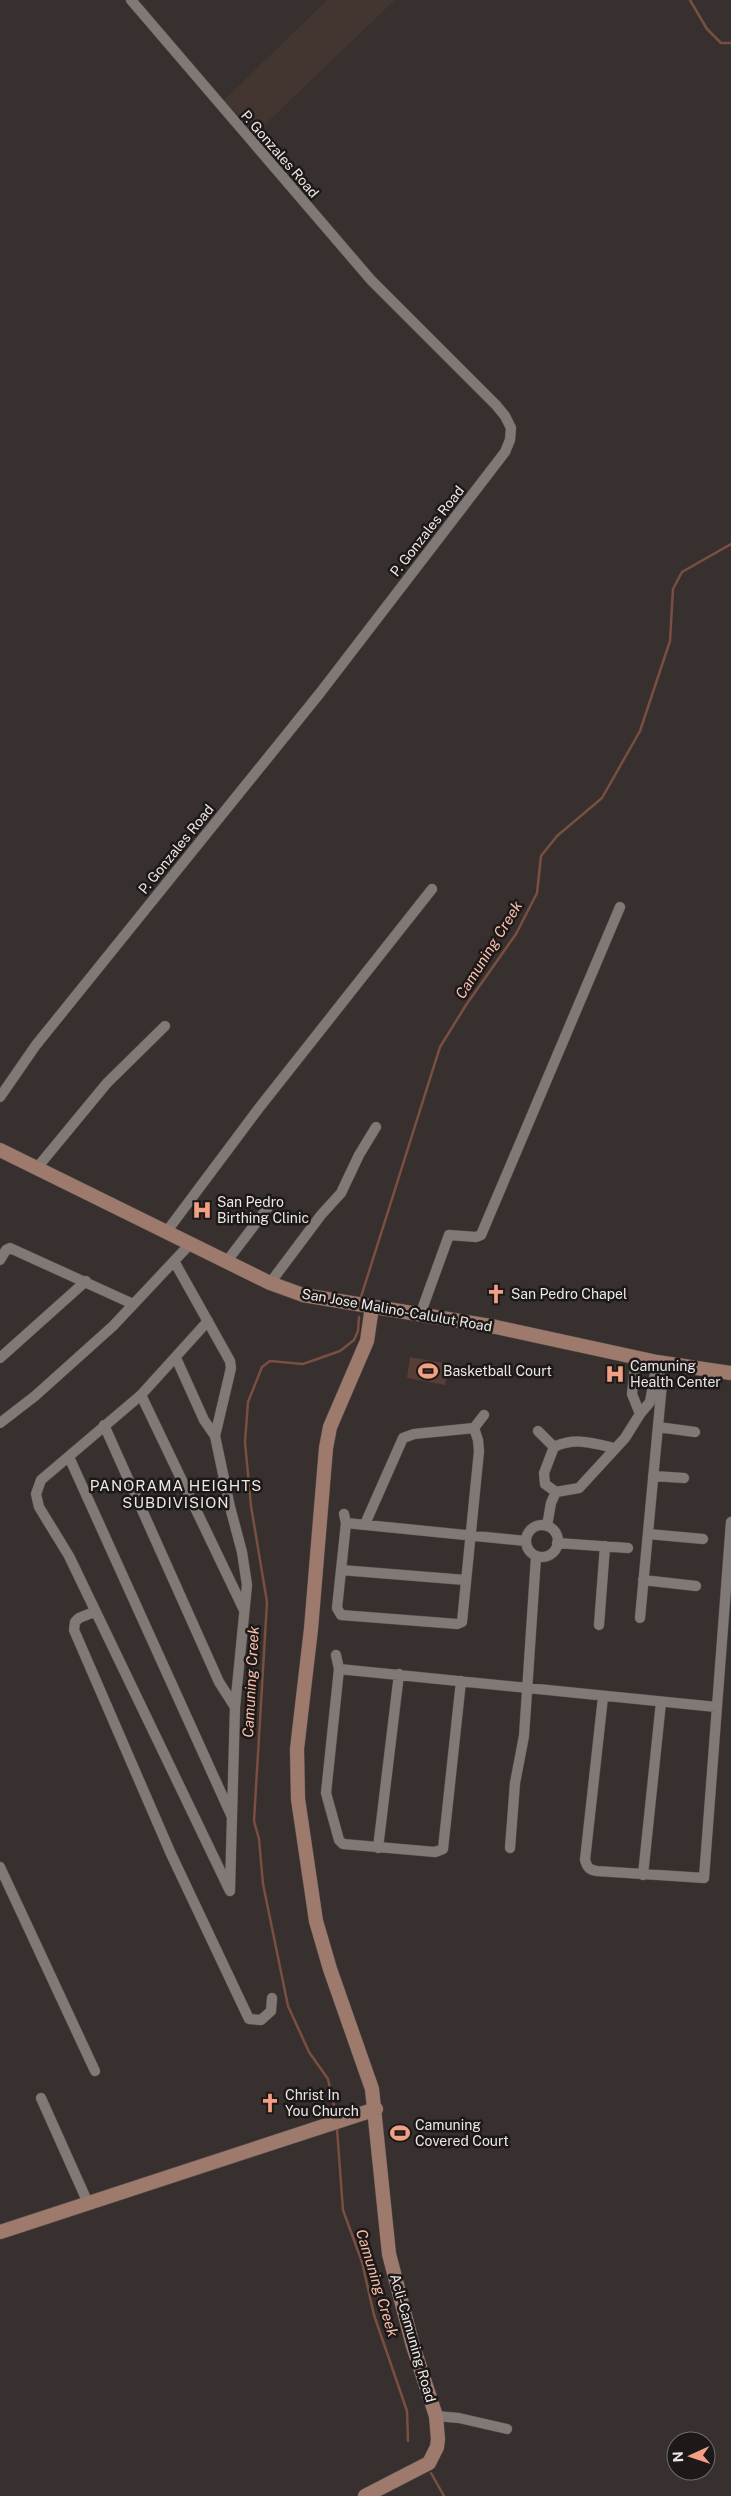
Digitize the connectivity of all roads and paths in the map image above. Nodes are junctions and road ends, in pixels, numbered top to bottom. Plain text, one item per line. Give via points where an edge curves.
1 (131, 0) edge
2 (432, 889) dead end
3 (620, 907) dead end
4 (165, 1026) dead end
5 (0, 1097) edge
6 (376, 1128) dead end
7 (0, 1150) edge
8 (36, 1169) junction
9 (272, 1202) dead end
10 (167, 1231) junction
11 (191, 1243) junction
12 (0, 1260) edge
13 (174, 1261) junction
14 (227, 1261) junction
15 (86, 1281) junction
16 (270, 1283) junction
17 (133, 1304) junction
18 (372, 1307) junction
19 (420, 1315) junction
20 (208, 1322) junction
21 (636, 1357) junction
22 (0, 1358) edge
23 (176, 1358) junction
24 (660, 1362) junction
25 (731, 1373) edge
26 (141, 1395) junction
27 (640, 1414) junction
28 (484, 1415) dead end
29 (0, 1423) edge
30 (104, 1426) junction
31 (658, 1427) junction
32 (474, 1428) junction
33 (538, 1431) dead end
34 (695, 1432) dead end
35 (215, 1436) junction
36 (554, 1447) junction
37 (614, 1448) junction
38 (69, 1457) junction
39 (653, 1476) junction
40 (684, 1478) dead end
41 (556, 1492) junction
42 (731, 1522) edge
43 (365, 1524) junction
44 (547, 1526) junction
45 (470, 1534) junction
46 (648, 1534) junction
47 (703, 1538) dead end
48 (526, 1541) junction
49 (557, 1543) junction
50 (605, 1546) junction
51 (628, 1548) dead end
52 (536, 1557) junction
53 (341, 1570) junction
54 (465, 1580) junction
55 (643, 1580) junction
56 (696, 1586) dead end
57 (245, 1611) junction
58 (94, 1612) junction
59 (640, 1618) dead end
60 (599, 1625) dead end
61 (336, 1655) dead end
62 (339, 1669) junction
63 (399, 1674) junction
64 (461, 1681) junction
65 (526, 1687) junction
66 (603, 1697) junction
67 (661, 1702) junction
68 (235, 1707) junction
69 (716, 1707) junction
70 (232, 1818) junction
71 (378, 1848) junction
72 (510, 1848) dead end
73 (0, 1867) edge
74 (643, 1875) junction
75 (3, 1884) edge
76 (272, 1998) dead end
77 (95, 2071) dead end
78 (42, 2098) dead end
79 (376, 2109) junction
80 (88, 2203) junction
81 (0, 2232) edge
82 (436, 2416) junction
83 (508, 2429) dead end
84 (365, 2496) edge

1 - 5 street, P. Gonzales Road via 371,280 496,405 509,423 510,440 474,496 36,1046
2 - 10 street via 259,1108
3 - 19 street via 481,1235 449,1235
4 - 8 street via 107,1082
6 - 16 street via 341,1193
7 - 8 street, San Jose Malino-Calulut Road
8 - 10 street, San Jose Malino-Calulut Road
9 - 14 street
10 - 11 street, San Jose Malino-Calulut Road
11 - 13 street
11 - 14 street, San Jose Malino-Calulut Road
12 - 15 street via 10,1248
13 - 17 street
13 - 20 street
14 - 16 street, San Jose Malino-Calulut Road
15 - 17 street
15 - 22 street
16 - 18 street, San Jose Malino-Calulut Road via 303,1295
17 - 29 street via 35,1396
18 - 19 street, San Jose Malino-Calulut Road
18 - 79 street, Acli-Camuning Road via 367,1341 330,1427 326,1448 296,1766 316,1921 368,2074
19 - 21 street, San Jose Malino-Calulut Road via 496,1327
20 - 23 street
20 - 35 street via 231,1368
21 - 24 street, San Jose Malino-Calulut Road
21 - 27 street via 632,1394
23 - 26 street
23 - 35 street via 204,1420
24 - 25 street, San Jose Malino-Calulut Road
24 - 27 street via 650,1402
24 - 31 street
26 - 30 street
26 - 57 street
27 - 37 street via 625,1438
28 - 32 street
30 - 38 street
30 - 68 street via 219,1682
31 - 34 street
31 - 39 street
32 - 43 street via 403,1438
32 - 45 street via 479,1451
33 - 36 street
35 - 57 street via 242,1552 247,1585
36 - 37 street via 578,1440
36 - 41 street via 544,1473 545,1484
37 - 41 street via 579,1488
38 - 58 street via 41,1480 36,1494
38 - 70 street
39 - 40 street
39 - 46 street
41 - 44 street
42 - 69 street
43 - 45 street
43 - 53 street via 345,1518
44 - 48 street via 532,1528
44 - 49 street via 556,1534
45 - 48 street
45 - 54 street
46 - 47 street
46 - 55 street
48 - 52 street via 528,1549
49 - 50 street
49 - 52 street via 548,1555
50 - 51 street
50 - 60 street
52 - 65 street
53 - 54 street
53 - 54 street via 337,1608 341,1615 458,1624 464,1619
55 - 56 street
55 - 59 street
57 - 68 street
58 - 70 street via 230,1891
58 - 76 street via 75,1622 74,1630 171,1854 249,2019 261,2020 268,2014
61 - 62 street
62 - 63 street
62 - 71 street via 326,1800 340,1843
63 - 64 street
63 - 71 street
64 - 65 street
64 - 71 street via 443,1849 435,1852
65 - 66 street
65 - 72 street via 524,1736 515,1782
66 - 67 street
66 - 74 street via 585,1860 590,1870
67 - 69 street
67 - 74 street
68 - 70 street
69 - 74 street via 704,1878
73 - 75 street
75 - 77 street
78 - 80 street
79 - 80 street
79 - 82 street, Acli-Camuning Road via 389,2254 413,2346
80 - 81 street
82 - 83 street
82 - 84 street, Acli-Camuning Road via 437,2447 429,2463

